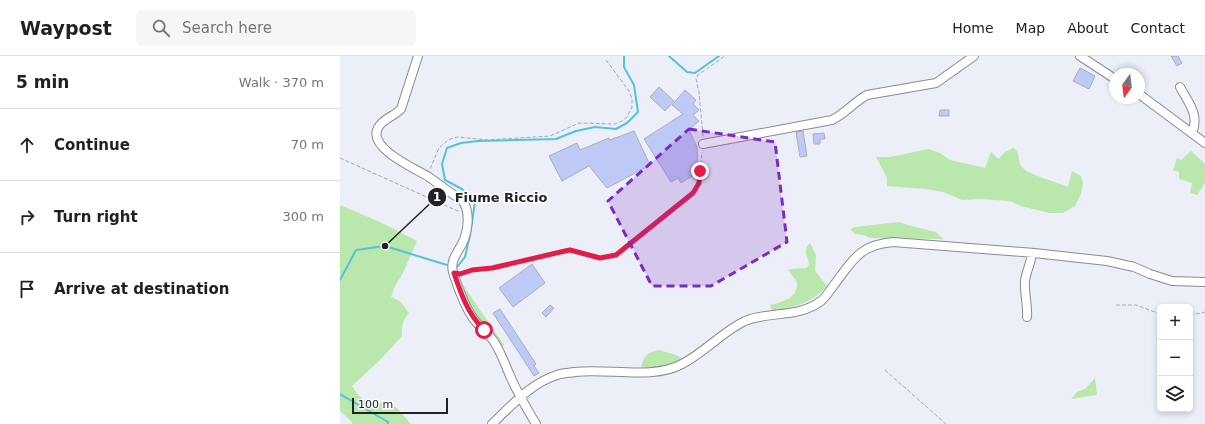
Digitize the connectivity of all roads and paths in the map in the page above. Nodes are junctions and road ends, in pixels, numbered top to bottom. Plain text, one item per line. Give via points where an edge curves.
1 (418, 56) edge
2 (725, 56) edge
3 (974, 56) edge
4 (1080, 56) edge
5 (606, 60) dead end
6 (1109, 75) edge
7 (1180, 87) dead end
8 (1145, 98) edge
9 (1192, 133) junction
10 (1205, 143) edge
11 (703, 144) junction
12 (340, 158) edge
13 (429, 178) junction
14 (468, 216) junction
15 (1032, 253) junction
16 (454, 273) junction
17 (1205, 282) edge
18 (1116, 305) dead end
19 (1205, 312) edge
20 (1157, 313) edge
21 (1193, 314) edge
22 (1027, 317) dead end
23 (885, 370) dead end
24 (521, 397) junction
25 (492, 424) edge
26 (536, 424) edge
27 (946, 424) edge

1 - 13 street via 401,109 382,122 376,135 378,142 389,153
2 - 11 path via 696,79
3 - 11 street via 936,83 867,95 832,120
4 - 6 street
5 - 13 path via 632,99 632,107 622,121 615,124 579,123 550,136 503,139 457,137 448,140 439,148
7 - 9 street via 1193,108 1195,126
8 - 9 street
9 - 10 street
11 - 16 path via 699,183 693,193 616,255 600,258 570,250 492,268
12 - 14 path
13 - 14 street via 462,200
14 - 16 street via 465,236 452,263
15 - 17 street via 1107,261 1134,267 1172,281
15 - 22 street via 1025,281
15 - 24 street via 892,242 874,245 862,251 820,301 809,308 747,320 682,364 662,371 641,373 591,370 558,374
16 - 24 street via 470,312 492,338
18 - 20 path via 1136,305
19 - 21 path
23 - 27 path
24 - 25 street
24 - 26 street

